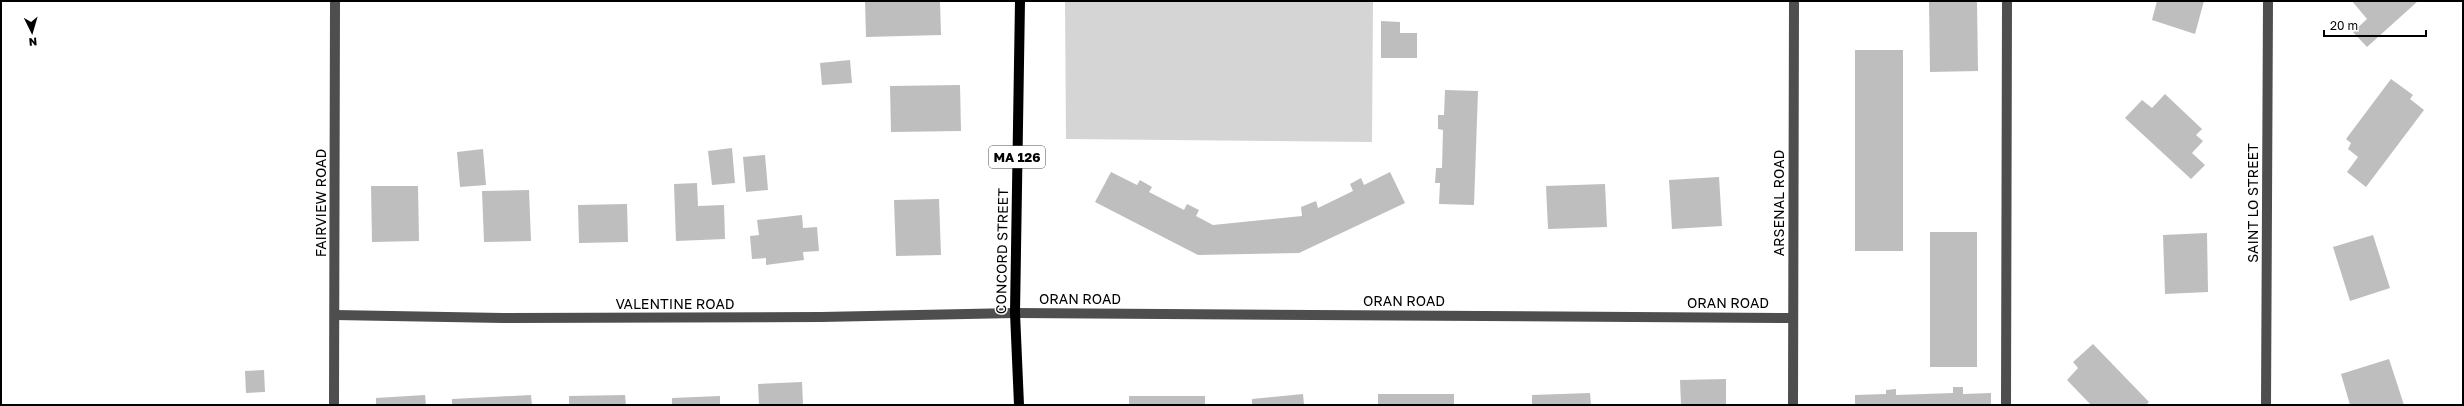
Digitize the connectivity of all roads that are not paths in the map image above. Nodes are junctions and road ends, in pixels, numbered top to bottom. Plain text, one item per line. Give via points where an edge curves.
1 (335, 1) edge
2 (1020, 1) edge
3 (1794, 1) edge
4 (2007, 1) edge
5 (2268, 1) edge
6 (1015, 313) junction
7 (334, 314) junction
8 (1793, 318) junction
9 (334, 405) edge
10 (1019, 405) edge
11 (1793, 405) edge
12 (2006, 405) edge
13 (2266, 405) edge

1 - 7 street, FAIRVIEW ROAD
2 - 6 main road, CONCORD STREET / MA 126
3 - 8 street, ARSENAL ROAD
4 - 12 street
5 - 13 street, SAINT LO STREET
6 - 7 street, VALENTINE ROAD via 821,318 503,318
6 - 8 street, ORAN ROAD
6 - 10 main road, CONCORD STREET / MA 126
7 - 9 street, FAIRVIEW ROAD
8 - 11 street, ARSENAL ROAD

